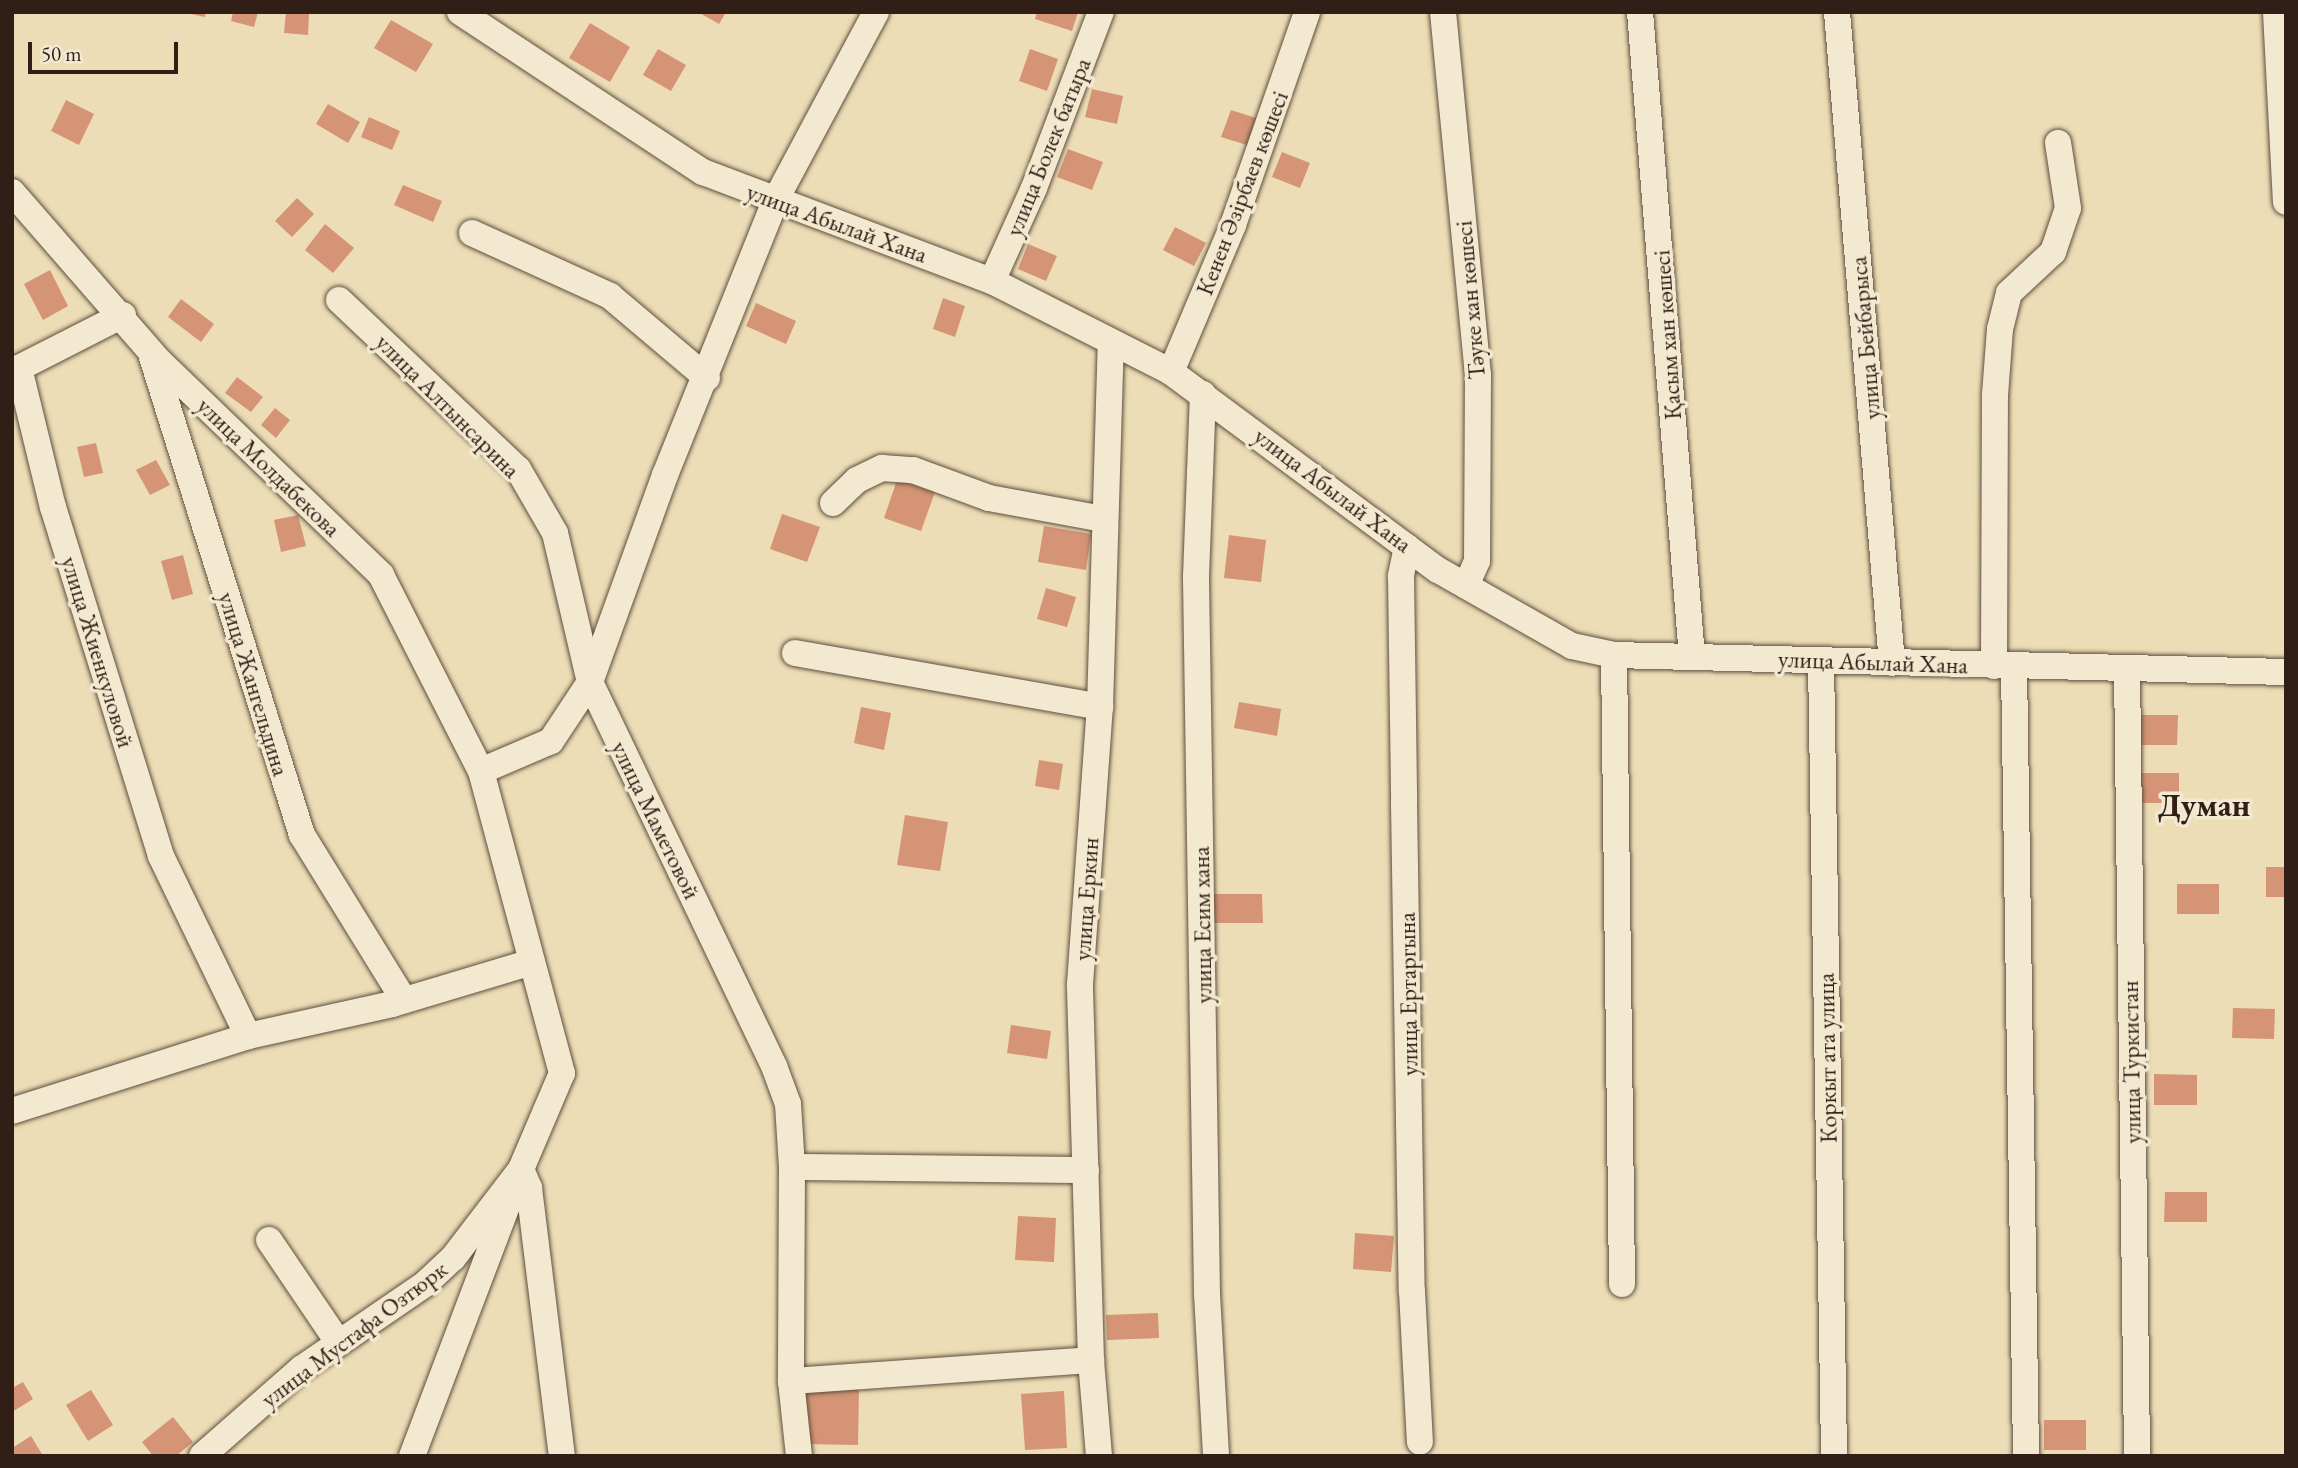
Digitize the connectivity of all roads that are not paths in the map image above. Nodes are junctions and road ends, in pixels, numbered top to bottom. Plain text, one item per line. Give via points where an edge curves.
1 (460, 12) edge
2 (1101, 12) edge
3 (1307, 12) edge
4 (1443, 12) edge
5 (1640, 12) edge
6 (1837, 12) edge
7 (2276, 12) edge
8 (868, 16) edge
9 (2284, 109) edge
10 (2058, 143) dead end
11 (12, 192) edge
12 (776, 199) junction
13 (2286, 202) edge
14 (472, 233) dead end
15 (992, 281) junction
16 (339, 300) dead end
17 (123, 315) junction
18 (1111, 342) junction
19 (148, 347) junction
20 (1171, 372) junction
21 (707, 379) junction
22 (1203, 394) junction
23 (833, 503) dead end
24 (1103, 519) junction
25 (1407, 547) junction
26 (1466, 586) junction
27 (795, 653) dead end
28 (1614, 655) junction
29 (1692, 657) junction
30 (1821, 661) junction
31 (1892, 663) junction
32 (2004, 666) junction
33 (2127, 668) junction
34 (2286, 672) edge
35 (590, 682) junction
36 (1100, 707) junction
37 (481, 771) junction
38 (532, 962) junction
39 (404, 1000) junction
40 (248, 1036) junction
41 (12, 1111) edge
42 (792, 1167) junction
43 (521, 1169) junction
44 (1086, 1170) junction
45 (269, 1240) dead end
46 (1622, 1284) dead end
47 (338, 1342) junction
48 (1091, 1360) junction
49 (791, 1381) junction
50 (1420, 1443) dead end
51 (202, 1456) edge
52 (412, 1456) edge
53 (562, 1456) edge
54 (799, 1456) edge
55 (1099, 1456) edge
56 (1216, 1456) edge
57 (1834, 1456) edge
58 (2026, 1456) edge
59 (2137, 1456) edge

1 - 12 street, улица Абылай Хана via 688,163 720,180
2 - 15 street, улица Болек батыра via 1034,188
3 - 20 street, Кенен Әзірбаев көшесі via 1233,225
4 - 26 street, Тәуке хан көшесі via 1478,375 1477,561
5 - 29 street, Қасым хан көшесі
6 - 31 street, улица Бейбарыса
7 - 9 street
8 - 12 street
9 - 13 street
10 - 32 street via 2068,208 2053,252 2009,293 2000,328 1995,395
11 - 17 street, улица Молдабекова
12 - 15 street, улица Абылай Хана
12 - 21 street
14 - 21 street via 610,296
15 - 18 street, улица Абылай Хана
16 - 35 street, улица Алтынсарина via 518,469 555,533
17 - 19 street, улица Молдабекова
17 - 40 street, улица Жиенкуловой via 19,368 53,507 162,856
18 - 20 street, улица Абылай Хана
18 - 24 street, улица Еркин
19 - 37 street, улица Молдабекова via 381,575
19 - 39 street, улица Жангельдина via 302,835
20 - 22 street, улица Абылай Хана
21 - 35 street via 665,475
22 - 25 street, улица Абылай Хана
22 - 56 street, улица Есим хана via 1196,578 1208,1294
23 - 24 street via 857,480 882,468 913,470 989,498
24 - 36 street, улица Еркин
25 - 26 street, улица Абылай Хана
25 - 50 street, улица Ертаргына via 1401,576 1404,803 1412,1291
26 - 28 street, улица Абылай Хана via 1572,646
27 - 36 street
28 - 29 street, улица Абылай Хана
28 - 46 street
29 - 30 street, улица Абылай Хана
30 - 31 street, улица Абылай Хана
30 - 57 street, Коркыт ата улица
31 - 32 street, улица Абылай Хана
32 - 33 street, улица Абылай Хана
32 - 58 street
33 - 34 street, улица Абылай Хана
33 - 59 street, улица Туркистан
35 - 37 street via 551,741
35 - 42 street, улица Маметовой via 774,1066 788,1104
36 - 44 street, улица Еркин via 1080,984
37 - 38 street, улица Молдабекова
38 - 39 street
38 - 43 street, улица Молдабекова via 562,1073
39 - 40 street
40 - 41 street
42 - 44 street
42 - 49 street, улица Маметовой
43 - 47 street, улица Мустафа Озтюрк via 443,1267
43 - 52 street
43 - 53 street via 529,1188
44 - 48 street, улица Еркин
45 - 47 street
47 - 51 street, улица Мустафа Озтюрк
48 - 49 street
48 - 55 street, улица Еркин
49 - 54 street, улица Маметовой

